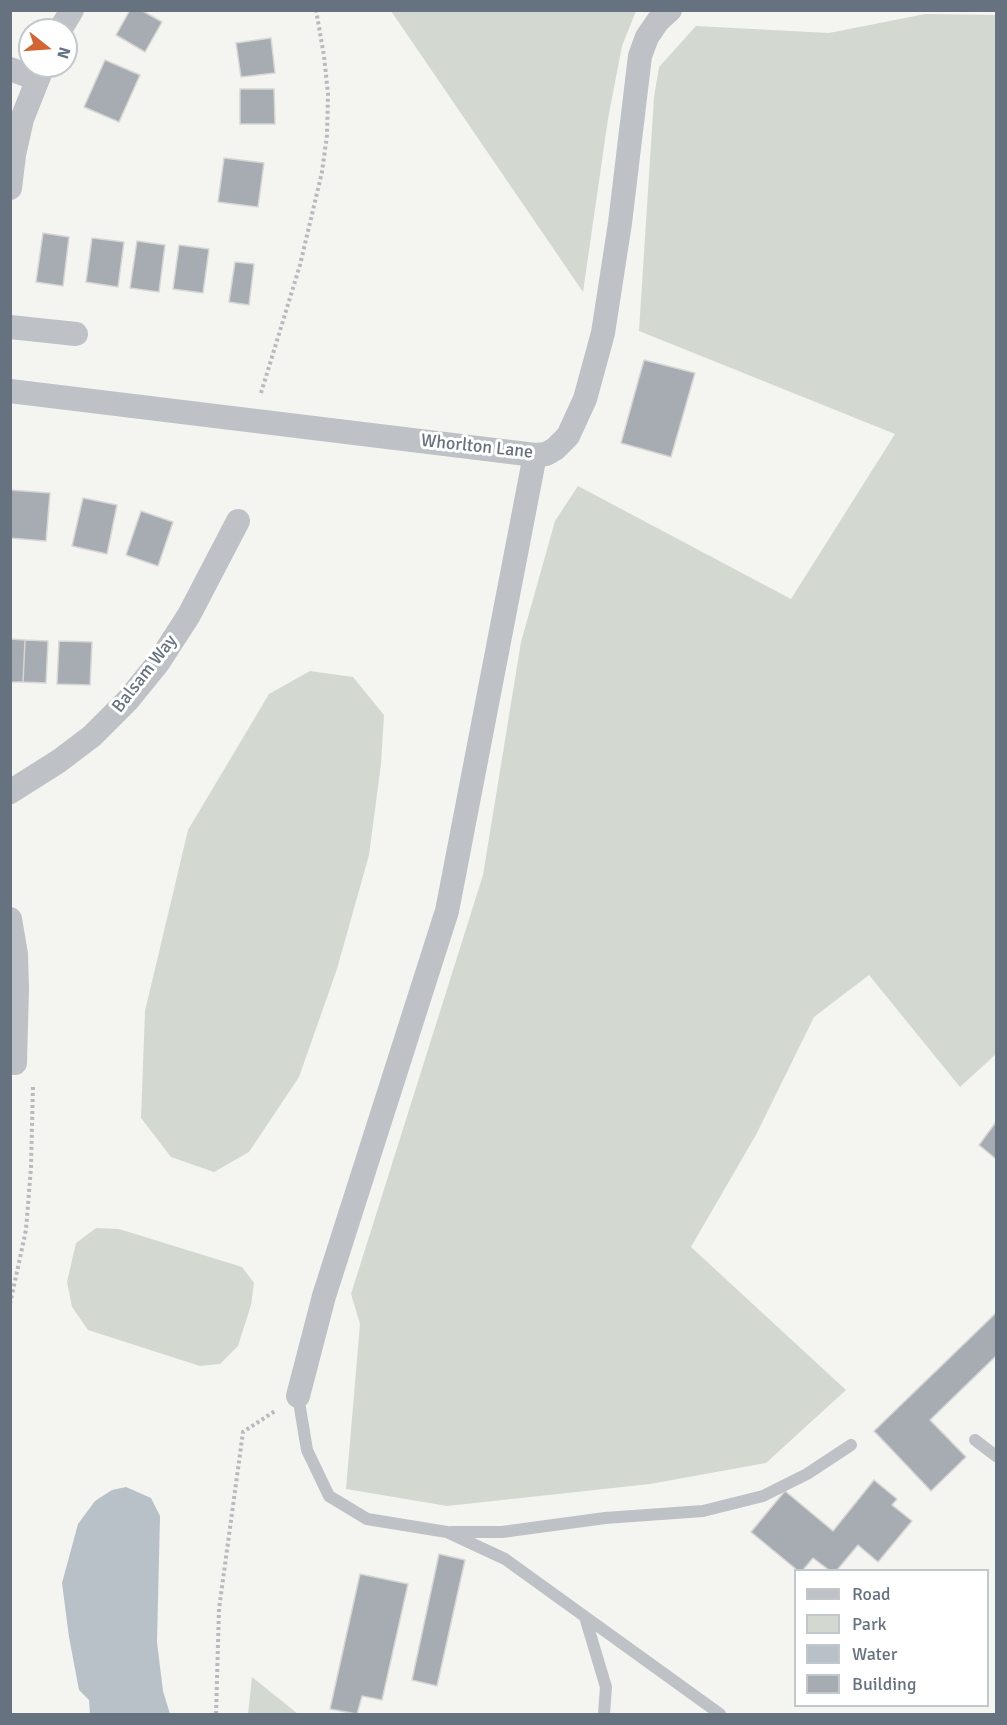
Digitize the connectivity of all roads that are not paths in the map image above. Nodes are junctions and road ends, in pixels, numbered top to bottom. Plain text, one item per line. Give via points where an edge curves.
1 (670, 10) edge
2 (38, 78) edge
3 (10, 188) edge
4 (10, 327) edge
5 (76, 334) dead end
6 (10, 391) edge
7 (535, 455) junction
8 (238, 521) dead end
9 (10, 792) edge
10 (10, 919) edge
11 (14, 988) edge
12 (15, 1064) road end
13 (298, 1396) joint
14 (975, 1440) dead end
15 (851, 1445) dead end
16 (996, 1456) edge
17 (447, 1532) junction
18 (585, 1617) junction
19 (604, 1714) edge
20 (720, 1714) edge

1 - 7 street, Whorlton Lane via 647,37 640,56 620,223 592,378 568,436 555,449
2 - 3 street via 22,119
4 - 5 street
6 - 7 street, Whorlton Lane
7 - 13 street via 447,911 324,1296
8 - 9 street, Balsam Way via 189,615 128,700 92,736
10 - 11 street via 16,954
11 - 12 street
13 - 17 lane via 307,1450 329,1497 367,1519
14 - 16 lane
15 - 17 lane via 807,1474 763,1496 703,1511 605,1518 502,1532
17 - 18 lane via 505,1558
18 - 19 lane via 606,1687
18 - 20 lane

